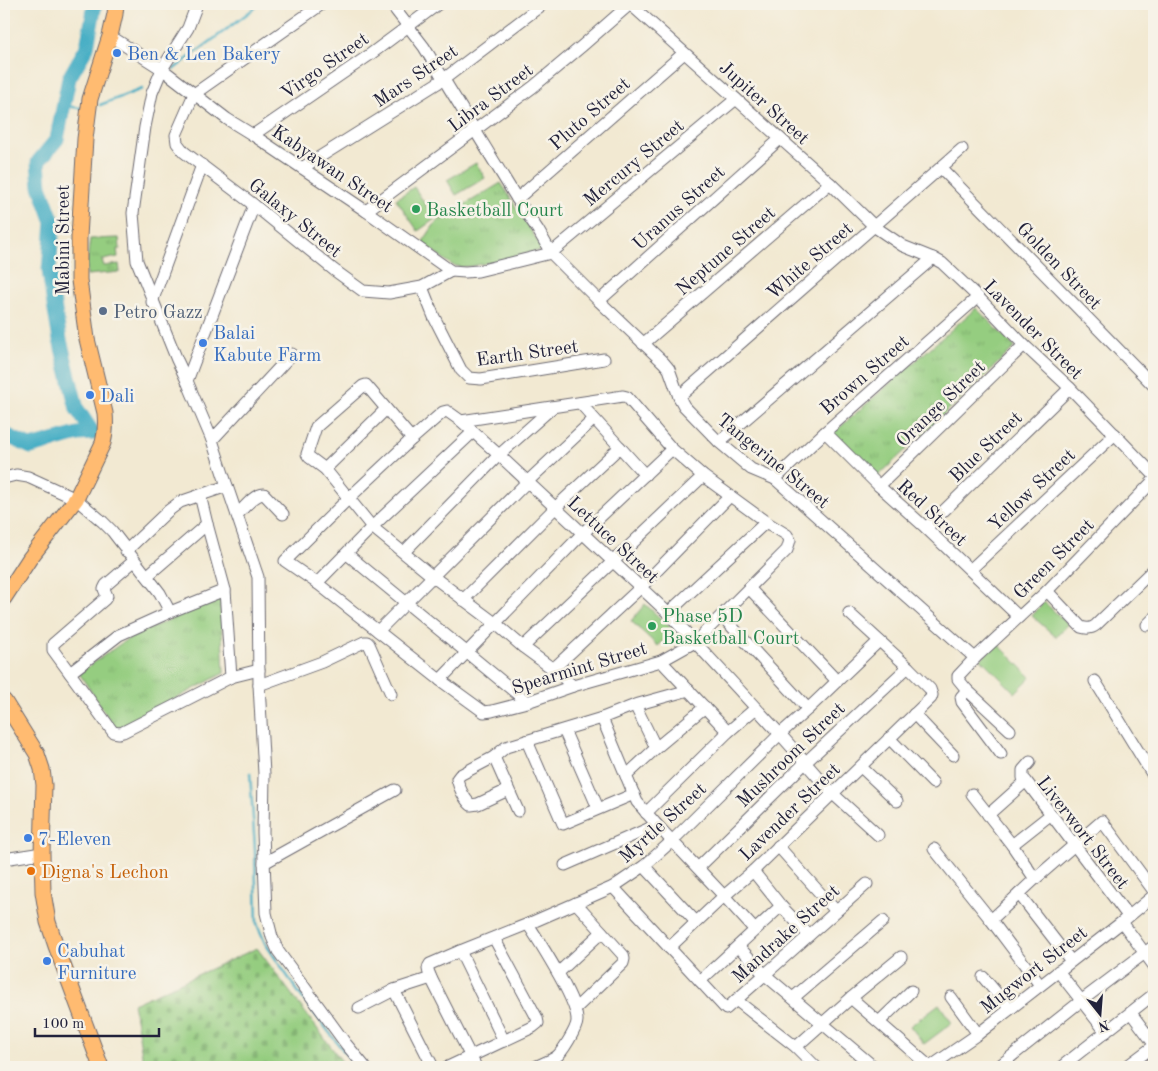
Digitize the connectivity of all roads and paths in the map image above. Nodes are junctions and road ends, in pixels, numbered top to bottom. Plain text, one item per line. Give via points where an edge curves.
1 (116, 4) edge
2 (197, 4) edge
3 (322, 4) edge
4 (391, 4) edge
5 (438, 4) edge
6 (543, 4) edge
7 (630, 4) edge
8 (408, 26) junction
9 (110, 36) junction
10 (684, 54) junction
11 (162, 70) junction
12 (444, 79) junction
13 (194, 94) junction
14 (736, 99) junction
15 (475, 130) junction
16 (253, 135) junction
17 (780, 139) junction
18 (962, 149) dead end
19 (202, 165) junction
20 (302, 168) junction
21 (941, 168) junction
22 (830, 183) junction
23 (517, 199) junction
24 (254, 205) junction
25 (366, 212) junction
26 (875, 227) junction
27 (552, 253) junction
28 (933, 258) junction
29 (451, 271) junction
30 (422, 287) junction
31 (978, 297) junction
32 (599, 301) junction
33 (152, 302) junction
34 (643, 344) junction
35 (1024, 345) junction
36 (292, 354) dead end
37 (604, 359) dead end
38 (187, 381) junction
39 (1154, 386) edge
40 (1070, 388) junction
41 (679, 397) junction
42 (580, 403) junction
43 (553, 407) junction
44 (386, 409) junction
45 (594, 419) junction
46 (461, 421) junction
47 (473, 432) junction
48 (825, 432) junction
49 (1115, 434) junction
50 (412, 439) junction
51 (212, 440) junction
52 (719, 442) junction
53 (620, 447) junction
54 (672, 449) junction
55 (499, 455) junction
56 (325, 469) junction
57 (645, 475) junction
58 (1154, 475) edge
59 (703, 476) junction
60 (4, 478) edge
61 (775, 478) junction
62 (1154, 480) edge
63 (527, 482) junction
64 (227, 486) junction
65 (879, 486) junction
66 (200, 495) junction
67 (730, 496) junction
68 (350, 498) junction
69 (76, 499) junction
70 (556, 508) junction
71 (284, 514) dead end
72 (237, 515) junction
73 (766, 522) junction
74 (207, 524) junction
75 (372, 527) junction
76 (926, 528) junction
77 (582, 534) junction
78 (126, 551) junction
79 (404, 552) junction
80 (347, 554) junction
81 (134, 561) junction
82 (612, 562) junction
83 (1154, 569) edge
84 (970, 570) junction
85 (147, 576) junction
86 (432, 576) junction
87 (317, 583) junction
88 (640, 588) junction
89 (749, 588) junction
90 (225, 590) junction
91 (1047, 591) junction
92 (4, 598) edge
93 (463, 600) junction
94 (406, 603) junction
95 (170, 612) junction
96 (668, 613) junction
97 (848, 613) dead end
98 (722, 616) junction
99 (1020, 617) junction
100 (495, 624) junction
101 (378, 631) junction
102 (879, 641) junction
103 (694, 642) junction
104 (524, 647) junction
105 (467, 652) junction
106 (975, 658) junction
107 (661, 661) junction
108 (908, 667) junction
109 (553, 669) junction
110 (259, 670) junction
111 (70, 673) junction
112 (231, 677) junction
113 (440, 680) junction
114 (837, 681) junction
115 (1094, 681) dead end
116 (259, 685) junction
117 (573, 686) junction
118 (689, 690) junction
119 (967, 690) junction
120 (391, 694) dead end
121 (4, 701) edge
122 (527, 702) junction
123 (635, 706) junction
124 (705, 706) junction
125 (756, 708) junction
126 (808, 709) junction
127 (914, 714) junction
128 (602, 718) junction
129 (564, 730) junction
130 (1010, 730) dead end
131 (728, 732) junction
132 (780, 734) junction
133 (889, 738) junction
134 (527, 741) junction
135 (656, 748) junction
136 (1001, 754) dead end
137 (954, 755) dead end
138 (494, 757) junction
139 (806, 762) junction
140 (1030, 762) dead end
141 (860, 767) junction
142 (626, 776) junction
143 (1154, 777) edge
144 (1026, 781) junction
145 (933, 783) dead end
146 (395, 790) dead end
147 (508, 790) junction
148 (832, 793) junction
149 (634, 794) junction
150 (972, 794) dead end
151 (897, 801) dead end
152 (598, 808) junction
153 (518, 811) dead end
154 (646, 813) junction
155 (988, 815) junction
156 (1050, 815) junction
157 (657, 825) junction
158 (878, 835) dead end
159 (672, 841) junction
160 (1012, 845) junction
161 (1074, 845) junction
162 (778, 846) junction
163 (934, 849) dead end
164 (42, 852) junction
165 (4, 859) edge
166 (264, 863) junction
167 (565, 865) dead end
168 (644, 866) junction
169 (698, 868) junction
170 (753, 871) junction
171 (1035, 879) junction
172 (866, 884) dead end
173 (613, 887) junction
174 (1154, 893) edge
175 (1019, 894) junction
176 (724, 896) junction
177 (576, 903) junction
178 (781, 906) junction
179 (836, 911) junction
180 (1125, 919) junction
181 (991, 920) junction
182 (883, 921) dead end
183 (696, 922) junction
184 (528, 924) junction
185 (755, 930) junction
186 (602, 932) junction
187 (809, 935) junction
188 (494, 938) junction
189 (738, 946) junction
190 (669, 948) junction
191 (1149, 949) edge
192 (460, 951) junction
193 (901, 957) dead end
194 (1071, 961) junction
195 (1154, 966) edge
196 (1058, 971) junction
197 (429, 972) junction
198 (558, 973) junction
199 (764, 974) junction
200 (983, 977) dead end
201 (700, 981) junction
202 (1040, 985) junction
203 (394, 990) junction
204 (912, 991) dead end
205 (1154, 994) edge
206 (793, 998) junction
207 (851, 998) junction
208 (952, 998) dead end
209 (736, 1000) junction
210 (1081, 1001) junction
211 (359, 1008) dead end
212 (576, 1008) junction
213 (1010, 1009) junction
214 (1130, 1013) junction
215 (879, 1022) junction
216 (823, 1023) junction
217 (1106, 1032) junction
218 (978, 1034) junction
219 (504, 1041) junction
220 (1154, 1045) edge
221 (796, 1047) junction
222 (471, 1056) junction
223 (558, 1056) junction
224 (101, 1067) edge
225 (365, 1067) edge
226 (433, 1067) edge
227 (448, 1067) edge
228 (476, 1067) edge
229 (535, 1067) edge
230 (564, 1067) edge
231 (816, 1067) edge
232 (874, 1067) edge
233 (930, 1067) edge
234 (998, 1067) edge
235 (1061, 1067) edge
236 (1126, 1067) edge

1 - 9 main road, Mabini Street
2 - 11 street via 188,28
3 - 13 street
4 - 8 street, Tangerine Street
5 - 8 street, Virgo Street
6 - 12 street, Mars Street
7 - 10 street, Jupiter Street
7 - 15 street, Libra Street
8 - 12 street, Tangerine Street
8 - 16 street, Virgo Street
9 - 11 street, Kabyawan Street
9 - 69 main road, Mabini Street via 90,99 79,237 79,280 87,339 106,425 103,443
10 - 14 street, Jupiter Street
10 - 23 street, Pluto Street
11 - 13 street, Kabyawan Street
11 - 33 street via 144,127 133,214 137,261
12 - 15 street, Tangerine Street
12 - 20 street, Mars Street
13 - 16 street, Kabyawan Street
13 - 19 street, Galaxy Street via 176,135 177,143 184,152
14 - 17 street, Jupiter Street
14 - 27 street, Mercury Street
15 - 23 street, Tangerine Street
15 - 25 street, Libra Street
16 - 20 street, Kabyawan Street
17 - 22 street, Jupiter Street
17 - 32 street, Uranus Street
18 - 21 street, White Street
19 - 24 street, Galaxy Street
19 - 33 street
20 - 25 street, Kabyawan Street
21 - 26 street, White Street
21 - 39 street, Golden Street
22 - 26 street, Jupiter Street
22 - 34 street, Neptune Street
23 - 27 street, Tangerine Street
24 - 30 street, Galaxy Street via 363,291 389,293
24 - 38 street
25 - 29 street, Kabyawan Street
26 - 28 street, Lavender Street via 903,246
26 - 41 street, White Street
27 - 29 street via 478,271
27 - 32 street, Tangerine Street
28 - 31 street, Lavender Street
28 - 52 street
29 - 30 street, Galaxy Street
30 - 37 street, Earth Street via 461,370 469,378 481,379
31 - 35 street, Lavender Street
31 - 48 street, Brown Street
32 - 34 street, Tangerine Street
33 - 38 street
34 - 41 street, Tangerine Street via 669,369
35 - 40 street, Lavender Street
35 - 65 street, Orange Street
36 - 51 street
38 - 51 street
40 - 49 street, Lavender Street
40 - 76 street, Blue Street
41 - 52 street, Tangerine Street
42 - 43 street
42 - 45 street
42 - 54 street via 627,397
43 - 46 street
43 - 55 street
44 - 50 street
44 - 56 street
44 - 56 street via 366,385 316,427 307,454
45 - 53 street
45 - 63 street
46 - 47 street, Lettuce Street
46 - 50 street, Lettuce Street via 447,410
47 - 55 street, Lettuce Street
47 - 75 street
48 - 61 street, Brown Street
48 - 65 street, Red Street
49 - 58 street, Lavender Street
49 - 84 street, Yellow Street
50 - 68 street
51 - 64 street
52 - 61 street, Tangerine Street via 752,469
53 - 57 street
53 - 70 street
54 - 57 street
54 - 59 street
55 - 63 street, Lettuce Street
55 - 79 street
56 - 68 street
57 - 77 street
59 - 67 street
59 - 82 street
60 - 69 street via 28,477
61 - 106 street, Tangerine Street
62 - 91 street, Green Street
63 - 70 street, Lettuce Street
63 - 86 street
64 - 66 street
64 - 72 street
65 - 76 street, Red Street
66 - 74 street
66 - 78 street via 180,502 168,511
67 - 73 street
67 - 88 street
68 - 75 street
68 - 87 street via 286,561
69 - 78 street via 112,531
69 - 92 main road, Mabini Street
70 - 77 street, Lettuce Street
70 - 93 street
71 - 72 street via 262,494
72 - 110 street via 258,577
73 - 89 street, Spearmint Street via 787,535 790,546
73 - 96 street
74 - 85 street
74 - 90 street
75 - 79 street
75 - 80 street
76 - 84 street, Red Street
77 - 82 street, Lettuce Street
77 - 100 street
78 - 81 street
79 - 86 street
80 - 87 street
80 - 94 street
81 - 85 street
81 - 111 street via 106,585 105,599 53,644 53,650
82 - 88 street, Lettuce Street
82 - 104 street
83 - 91 street via 1092,628 1081,627
84 - 99 street, Red Street
85 - 95 street
86 - 93 street
86 - 94 street
87 - 101 street
88 - 96 street, Lettuce Street
88 - 109 street
89 - 98 street, Spearmint Street
89 - 114 street
90 - 95 street
90 - 112 street
91 - 99 street, Green Street
93 - 100 street
94 - 101 street
94 - 105 street
95 - 111 street via 119,635
96 - 103 street, Lettuce Street
97 - 102 street
98 - 103 street, Spearmint Street
98 - 126 street
99 - 106 street, Green Street
100 - 104 street
100 - 105 street
101 - 113 street
102 - 108 street
102 - 114 street, Myrtle Street
103 - 107 street, Spearmint Street
103 - 125 street, Lettuce Street
104 - 109 street
105 - 113 street
105 - 122 street
106 - 119 street, Green Street via 958,676
107 - 117 street, Spearmint Street
107 - 118 street
108 - 127 street, Lavender Street via 932,694
108 - 139 street, Mushroom Street
109 - 117 street
110 - 112 street
110 - 116 street
111 - 112 street via 112,732 119,733
113 - 122 street, Spearmint Street via 484,712
114 - 126 street, Myrtle Street
115 - 143 street
116 - 120 street via 367,642
116 - 166 street
117 - 122 street, Spearmint Street
118 - 123 street
118 - 124 street
119 - 130 street
119 - 136 street via 961,697 962,702
121 - 164 main road via 37,754 42,769
123 - 128 street
123 - 135 street
124 - 131 street
124 - 135 street
125 - 131 street
125 - 132 street, Lettuce Street
126 - 132 street, Myrtle Street
127 - 133 street, Lavender Street
127 - 137 street
128 - 129 street
128 - 142 street
129 - 134 street
129 - 152 street
131 - 154 street
132 - 139 street, Lettuce Street
132 - 159 street, Myrtle Street
133 - 141 street, Lavender Street
133 - 145 street
134 - 138 street via 506,747
134 - 152 street via 563,824
135 - 142 street
138 - 147 street
138 - 147 street via 460,776 458,784 471,805
139 - 148 street, Lettuce Street
139 - 169 street, Mushroom Street
140 - 144 street via 1023,770
141 - 148 street, Lavender Street
141 - 151 street
142 - 149 street
144 - 155 street, Liverwort Street
144 - 156 street, Liverwort Street
146 - 166 street
147 - 153 street
148 - 158 street, Lettuce Street
148 - 162 street, Lavender Street
149 - 152 street
149 - 154 street
150 - 155 street
154 - 157 street
155 - 160 street
156 - 160 street
156 - 161 street, Liverwort Street
157 - 159 street
157 - 167 street
159 - 168 street, Myrtle Street
159 - 169 street
160 - 171 street
161 - 171 street
161 - 174 street via 1102,821
161 - 180 street, Liverwort Street
162 - 170 street, Lavender Street
162 - 179 street
163 - 181 street
164 - 165 street
164 - 224 main road via 48,922
166 - 225 street via 266,913 278,951
168 - 173 street, Myrtle Street
168 - 183 street
169 - 176 street
170 - 176 street, Lavender Street
170 - 178 street
171 - 175 street
172 - 179 street, Mandrake Street
173 - 177 street, Myrtle Street
173 - 190 street
174 - 180 street, Mugwort Street
175 - 181 street
175 - 194 street
176 - 183 street, Lavender Street
176 - 185 street
177 - 184 street, Myrtle Street
177 - 186 street
178 - 185 street
178 - 187 street
179 - 187 street, Mandrake Street
180 - 191 street, Liverwort Street
180 - 194 street, Mugwort Street
181 - 202 street
182 - 206 street
183 - 190 street, Lavender Street
184 - 188 street, Myrtle Street
184 - 198 street
185 - 189 street
186 - 198 street
186 - 212 street via 623,955 623,963
187 - 199 street, Mandrake Street
188 - 192 street, Myrtle Street
188 - 219 street via 538,1023
189 - 199 street
189 - 201 street
190 - 201 street
191 - 195 street, Liverwort Street
191 - 210 street
192 - 197 street, Myrtle Street via 430,964
192 - 219 street
193 - 207 street
194 - 196 street, Mugwort Street
196 - 202 street, Mugwort Street
196 - 210 street
197 - 203 street, Myrtle Street
197 - 222 street
198 - 212 street
199 - 206 street
199 - 209 street, Mandrake Street
200 - 213 street
201 - 209 street, Mandrake Street via 726,1009
202 - 213 street, Mugwort Street
203 - 211 street, Myrtle Street
203 - 226 street
204 - 215 street
205 - 214 street
206 - 216 street
207 - 215 street
207 - 216 street
208 - 218 street
209 - 221 street
210 - 217 street
210 - 234 street
212 - 223 street via 577,1025
213 - 218 street, Mugwort Street
214 - 217 street
214 - 220 street
215 - 233 street
216 - 221 street
216 - 232 street
217 - 235 street
218 - 233 street, Mugwort Street
219 - 222 street
220 - 236 street
221 - 231 street
222 - 227 street
222 - 228 street
223 - 229 street
223 - 230 street

